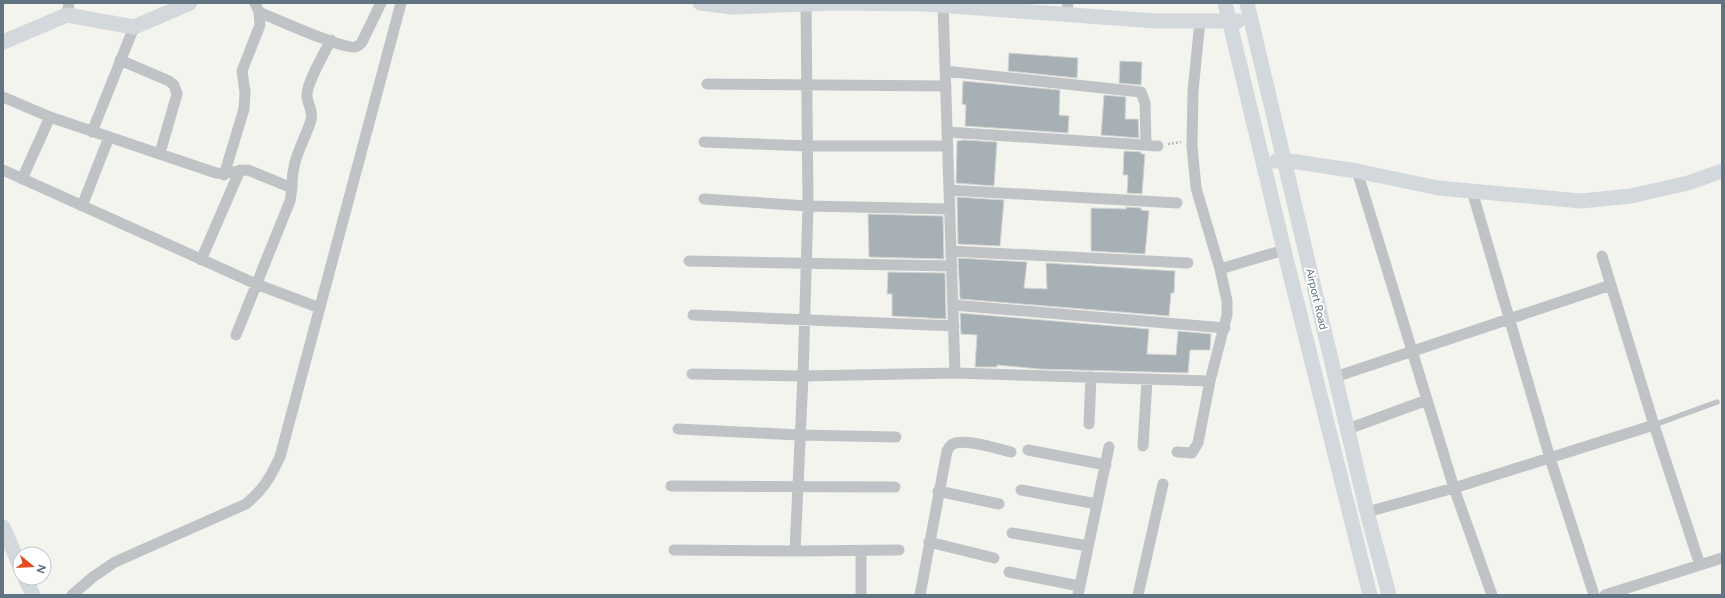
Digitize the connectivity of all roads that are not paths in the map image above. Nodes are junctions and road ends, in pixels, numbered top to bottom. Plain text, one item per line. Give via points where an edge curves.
1 (190, 3) edge
2 (381, 3) edge
3 (401, 3) edge
4 (700, 3) edge
5 (1225, 3) edge
6 (1247, 3) edge
7 (806, 4) junction
8 (925, 4) edge
9 (732, 5) edge
10 (943, 5) junction
11 (257, 8) edge
12 (1067, 8) edge
13 (68, 9) edge
14 (1200, 21) junction
15 (1229, 21) junction
16 (1251, 21) junction
17 (134, 27) junction
18 (331, 40) junction
19 (3, 42) edge
20 (120, 60) junction
21 (945, 71) junction
22 (807, 83) junction
23 (707, 84) dead end
24 (946, 86) junction
25 (3, 97) edge
26 (50, 117) junction
27 (92, 132) junction
28 (947, 132) junction
29 (109, 137) junction
30 (704, 142) dead end
31 (1146, 144) junction
32 (807, 146) junction
33 (948, 146) junction
34 (1158, 146) road end
35 (160, 153) junction
36 (1284, 160) junction
37 (1263, 162) junction
38 (3, 170) edge
39 (240, 170) junction
40 (1357, 171) junction
41 (1722, 172) edge
42 (224, 174) junction
43 (22, 179) junction
44 (292, 188) junction
45 (949, 190) junction
46 (1472, 191) junction
47 (704, 199) dead end
48 (1177, 203) dead end
49 (82, 206) junction
50 (808, 206) junction
51 (950, 209) junction
52 (1284, 250) junction
53 (951, 251) junction
54 (1602, 256) dead end
55 (201, 260) junction
56 (689, 261) dead end
57 (1188, 263) dead end
58 (806, 265) junction
59 (952, 266) junction
60 (1220, 269) junction
61 (256, 284) junction
62 (1611, 285) junction
63 (953, 305) junction
64 (320, 308) junction
65 (693, 314) dead end
66 (805, 319) junction
67 (1510, 319) junction
68 (954, 326) junction
69 (1224, 328) junction
70 (236, 335) dead end
71 (1412, 352) junction
72 (955, 373) junction
73 (692, 374) dead end
74 (803, 376) junction
75 (1091, 377) junction
76 (1335, 377) junction
77 (1147, 380) junction
78 (1210, 381) junction
79 (1428, 400) junction
80 (1717, 402) dead end
81 (1089, 424) dead end
82 (1654, 425) junction
83 (678, 429) dead end
84 (1348, 429) junction
85 (800, 435) junction
86 (896, 436) dead end
87 (1143, 446) dead end
88 (1109, 447) dead end
89 (1028, 450) dead end
90 (1011, 452) dead end
91 (1177, 452) dead end
92 (1550, 458) junction
93 (1106, 465) junction
94 (1163, 484) dead end
95 (671, 486) dead end
96 (798, 486) junction
97 (896, 486) dead end
98 (1454, 488) junction
99 (938, 490) junction
100 (1021, 490) dead end
101 (999, 504) dead end
102 (1098, 504) junction
103 (1368, 512) junction
104 (3, 527) edge
105 (1012, 533) dead end
106 (929, 542) junction
107 (1088, 546) junction
108 (12, 548) edge
109 (674, 550) dead end
110 (899, 550) dead end
111 (796, 551) junction
112 (861, 551) junction
113 (994, 558) dead end
114 (1722, 558) edge
115 (1700, 566) junction
116 (1009, 572) dead end
117 (1078, 590) edge
118 (72, 595) edge
119 (861, 595) edge
120 (920, 595) edge
121 (1138, 595) edge
122 (1370, 595) edge
123 (1389, 595) edge
124 (1492, 595) edge
125 (1594, 595) edge
126 (1605, 595) edge

1 - 17 street
2 - 18 street via 359,45 348,46
3 - 64 street
4 - 9 street
5 - 15 street
6 - 16 street, Airport Road
7 - 8 street
7 - 9 street
7 - 22 street
8 - 10 street
10 - 12 street
10 - 21 street
11 - 18 street
11 - 42 street via 260,25 242,71 244,109
12 - 14 street via 1155,21
13 - 17 street
13 - 19 street
14 - 15 street
14 - 60 street via 1193,91 1192,140 1196,188
15 - 16 street
15 - 37 street
16 - 36 street, Airport Road
17 - 20 street
18 - 44 street via 307,89 311,120 293,167
20 - 27 street
20 - 35 street via 169,81 176,89 176,100
21 - 24 street
21 - 31 street via 1141,92 1145,102
22 - 23 street
22 - 24 street
22 - 32 street
24 - 28 street
25 - 26 street
26 - 27 street
26 - 43 street
27 - 29 street
28 - 31 street
28 - 33 street
29 - 35 street
29 - 49 street
30 - 32 street
31 - 34 street
32 - 33 street
32 - 50 street
33 - 45 street
35 - 42 street
36 - 37 street
36 - 40 street
36 - 76 street, Airport Road
37 - 52 street
38 - 43 street
39 - 42 street
39 - 44 street via 254,172
39 - 55 street
40 - 46 street via 1438,188
40 - 71 street
41 - 46 street via 1631,196 1581,202
43 - 49 street
44 - 61 street via 290,201
45 - 48 street
45 - 51 street
46 - 67 street
47 - 50 street
49 - 55 street
50 - 51 street
50 - 58 street
51 - 53 street
52 - 60 street
52 - 122 street
53 - 57 street
53 - 59 street
54 - 62 street
55 - 61 street
56 - 58 street
58 - 59 street
58 - 66 street
59 - 63 street
60 - 69 street via 1227,301
61 - 64 street
61 - 70 street
62 - 67 street
62 - 82 street
63 - 68 street
63 - 69 street
64 - 118 street via 280,457 260,492 246,504 115,562 92,577
65 - 66 street
66 - 68 street
66 - 74 street
67 - 71 street
67 - 92 street
68 - 72 street
69 - 78 street
71 - 76 street
71 - 79 street
72 - 74 street
72 - 75 street
73 - 74 street
74 - 85 street
75 - 77 street
75 - 81 street
76 - 84 street, Airport Road
77 - 78 street
77 - 87 street
78 - 91 street via 1196,448 1192,453
79 - 84 street
79 - 98 street
80 - 82 lane
82 - 92 street
82 - 115 street
83 - 85 street
84 - 103 street, Airport Road
85 - 86 street
85 - 96 street
88 - 93 street
89 - 93 street
90 - 99 street via 970,443 954,443 947,451
92 - 98 street
92 - 125 street
93 - 102 street
94 - 121 street
95 - 96 street
96 - 97 street
96 - 111 street
98 - 103 street
98 - 124 street
99 - 101 street
99 - 106 street
100 - 102 street
102 - 107 street
103 - 123 street, Airport Road
104 - 108 street
105 - 107 street
106 - 113 street
106 - 120 street
107 - 117 street
109 - 111 street
110 - 112 street
111 - 112 street
112 - 119 street
114 - 115 street
115 - 126 street
116 - 117 street

